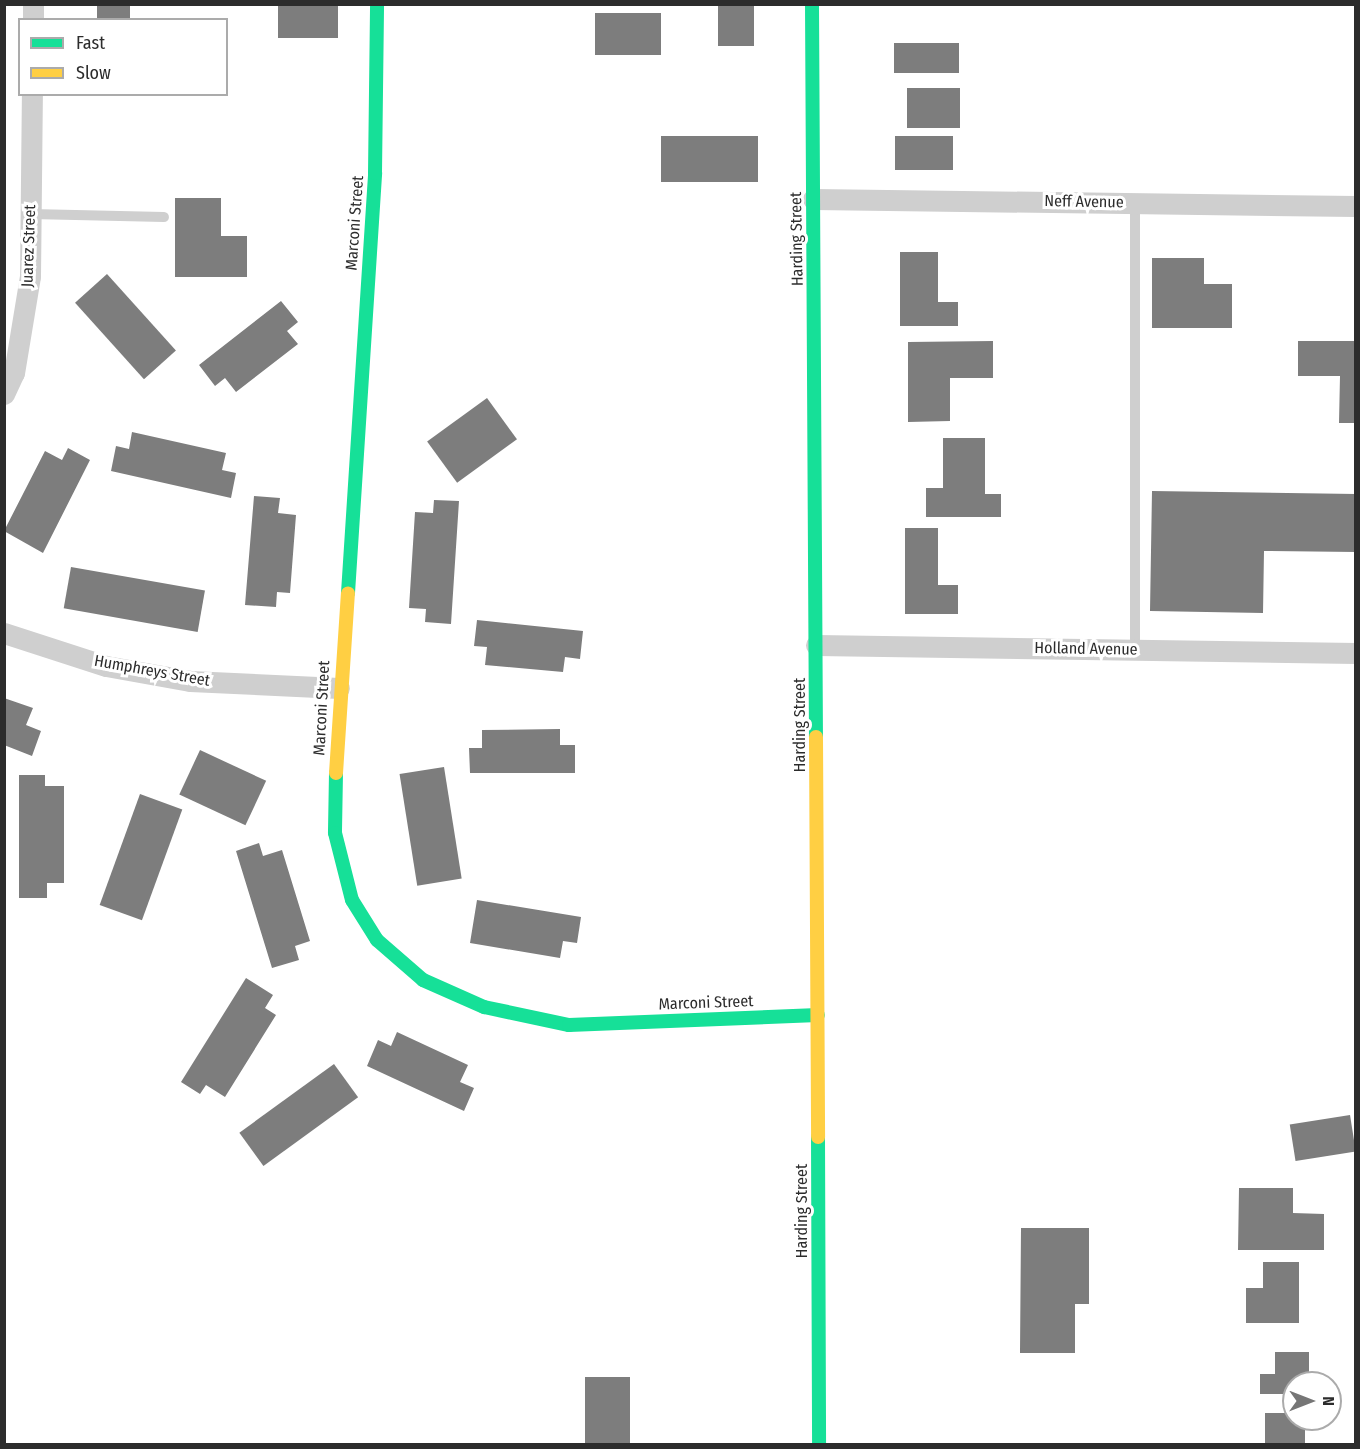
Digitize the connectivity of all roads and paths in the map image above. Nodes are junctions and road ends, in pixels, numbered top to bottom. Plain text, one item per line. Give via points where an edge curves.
1 (377, 4) edge
2 (812, 4) edge
3 (32, 96) edge
4 (813, 199) junction
5 (1135, 203) junction
6 (1356, 206) edge
7 (31, 214) junction
8 (164, 218) dead end
9 (4, 394) edge
10 (4, 633) edge
11 (816, 645) junction
12 (1135, 650) junction
13 (1356, 653) edge
14 (339, 688) junction
15 (818, 1016) junction
16 (819, 1444) edge

1 - 14 street, Marconi Street via 375,173
2 - 4 street, Harding Street
3 - 7 street, Juarez Street
4 - 5 street, Neff Avenue
4 - 11 street, Harding Street
5 - 6 street, Neff Avenue
5 - 12 lane
7 - 8 lane
7 - 9 street, Juarez Street via 30,276 14,373
10 - 14 street, Humphreys Street via 106,666 190,681
11 - 12 street, Holland Avenue
11 - 15 street, Harding Street
12 - 13 street, Holland Avenue
14 - 15 street, Marconi Street via 335,833 345,883 377,940 423,980 484,1007 569,1025
15 - 16 street, Harding Street

